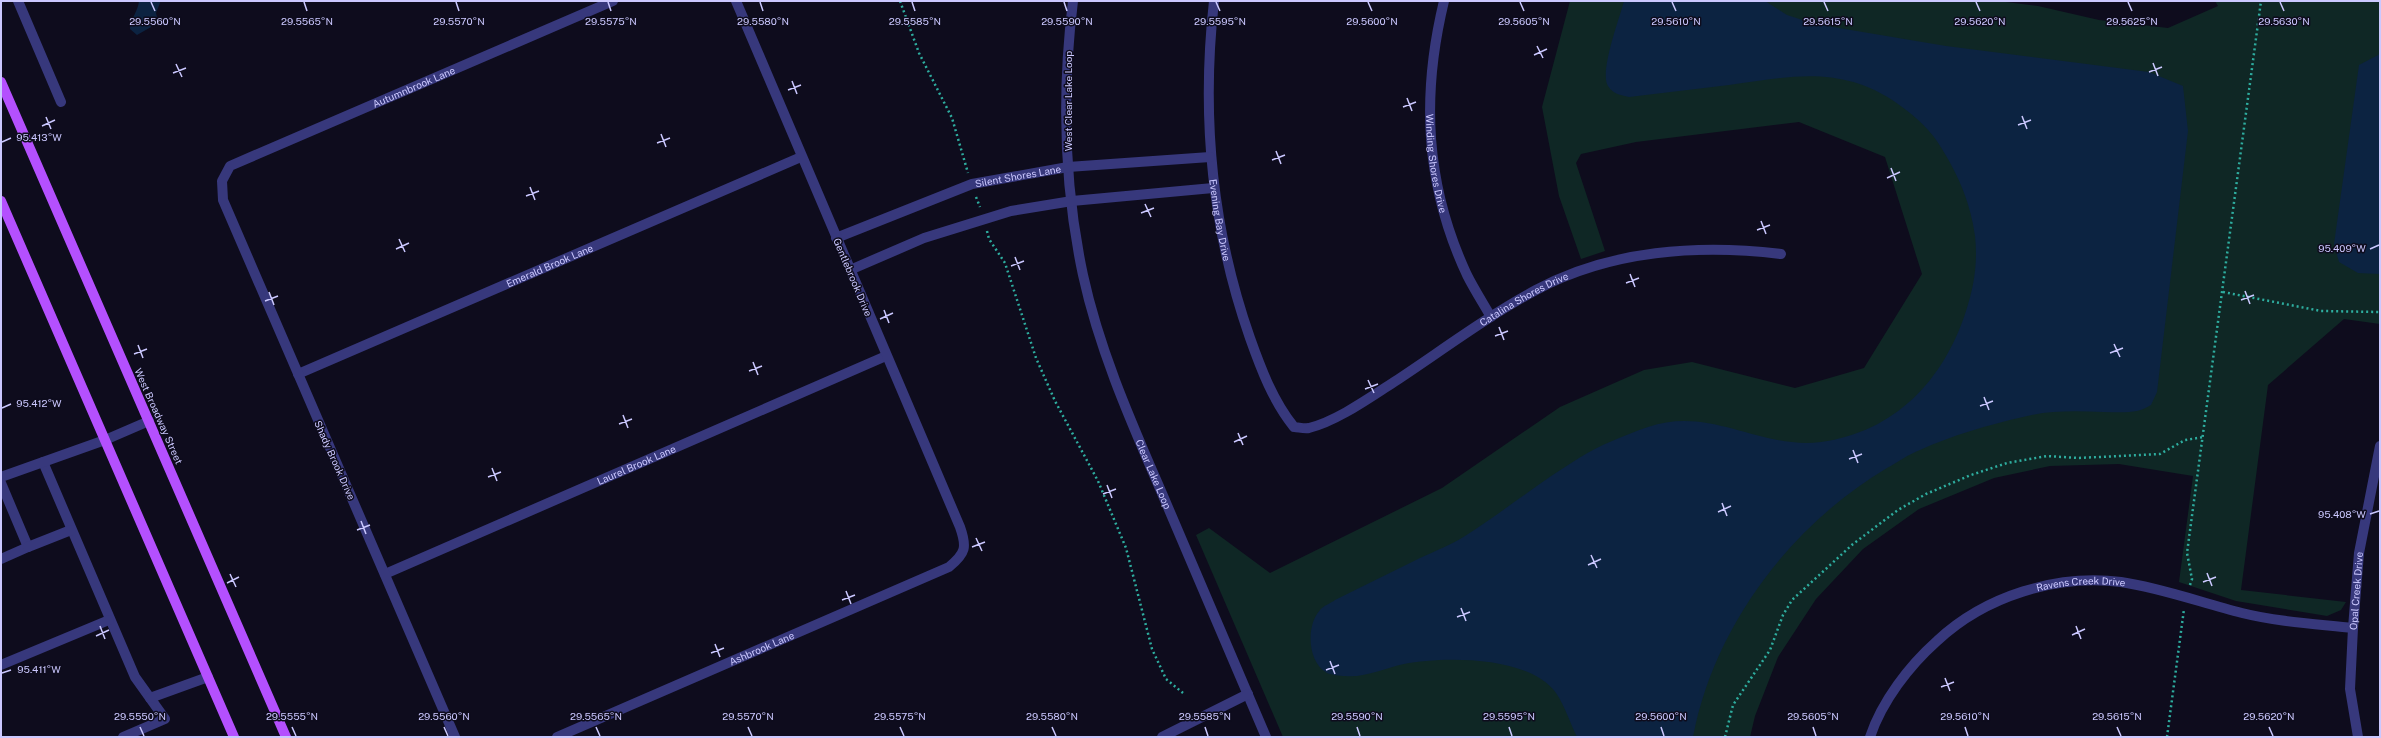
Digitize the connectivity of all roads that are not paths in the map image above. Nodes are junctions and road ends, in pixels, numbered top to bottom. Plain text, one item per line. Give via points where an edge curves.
1 (18, 1) edge
2 (613, 1) edge
3 (736, 1) edge
4 (1072, 1) edge
5 (1214, 1) edge
6 (1444, 1) edge
7 (1, 82) edge
8 (61, 102) dead end
9 (801, 157) junction
10 (1210, 157) junction
11 (1068, 167) junction
12 (222, 181) joint
13 (1213, 188) junction
14 (1, 200) edge
15 (1072, 201) junction
16 (836, 238) junction
17 (1780, 254) dead end
18 (850, 270) junction
19 (1491, 317) junction
20 (886, 356) junction
21 (298, 374) junction
22 (148, 421) junction
23 (1294, 427) joint
24 (105, 440) junction
25 (2379, 446) edge
26 (43, 462) junction
27 (1, 478) edge
28 (1, 484) edge
29 (71, 530) junction
30 (28, 547) junction
31 (963, 553) joint
32 (1, 559) edge
33 (385, 574) junction
34 (109, 620) junction
35 (2353, 628) junction
36 (1, 665) edge
37 (208, 678) junction
38 (1248, 694) junction
39 (150, 698) junction
40 (123, 737) edge
41 (234, 737) edge
42 (286, 737) edge
43 (454, 737) edge
44 (557, 737) edge
45 (1162, 737) edge
46 (1266, 737) edge
47 (1870, 737) edge
48 (2358, 737) edge

1 - 8 street
2 - 12 street, Autumnbrook Lane via 230,166
3 - 9 street, Gentlebrook Drive
4 - 11 street, West Clear Lake Loop via 1066,81
5 - 10 street, Evening Bay Drive via 1207,90
6 - 19 street, Winding Shores Drive via 1430,81 1429,130 1437,186 1450,235 1467,275
7 - 22 main road, West Broadway Street
9 - 16 street, Gentlebrook Drive
9 - 21 street, Emerald Brook Lane
10 - 11 street, Silent Shores Lane
10 - 13 street, Evening Bay Drive
11 - 15 street, West Clear Lake Loop
11 - 16 street, Silent Shores Lane via 972,184
12 - 21 street, Shady Brook Drive via 223,200
13 - 15 street
13 - 23 street, Evening Bay Drive via 1224,248 1241,311 1260,366 1282,412
14 - 24 main road
15 - 18 street via 1011,211 984,219 924,238
15 - 38 street, Clear Lake Loop via 1083,275 1103,345 1130,420
16 - 18 street, Gentlebrook Drive
17 - 19 street, Catalina Shores Drive via 1737,249 1694,249 1640,256 1566,276 1536,290
18 - 20 street, Gentlebrook Drive
19 - 23 street, Catalina Shores Drive via 1356,407 1308,428
20 - 31 street, Gentlebrook Drive via 960,527 965,542
20 - 33 street, Laurel Brook Lane
21 - 33 street, Shady Brook Drive
22 - 24 street
22 - 42 main road, West Broadway Street
24 - 26 street
24 - 37 main road
25 - 35 street, Opal Creek Drive via 2359,553
26 - 27 street
26 - 29 street
28 - 30 street
29 - 30 street
29 - 34 street
30 - 32 street
31 - 44 street, Ashbrook Lane via 949,567
33 - 43 street, Shady Brook Drive
34 - 36 street
34 - 39 street via 135,677
35 - 47 street, Ravens Creek Drive via 2256,616 2121,582 2075,580 2047,585 1976,611 1950,628 1926,651 1897,687 1875,722
35 - 48 street, Opal Creek Drive via 2350,689
37 - 39 street
37 - 41 main road
38 - 45 street
38 - 46 street, Clear Lake Loop
39 - 40 street via 165,719

